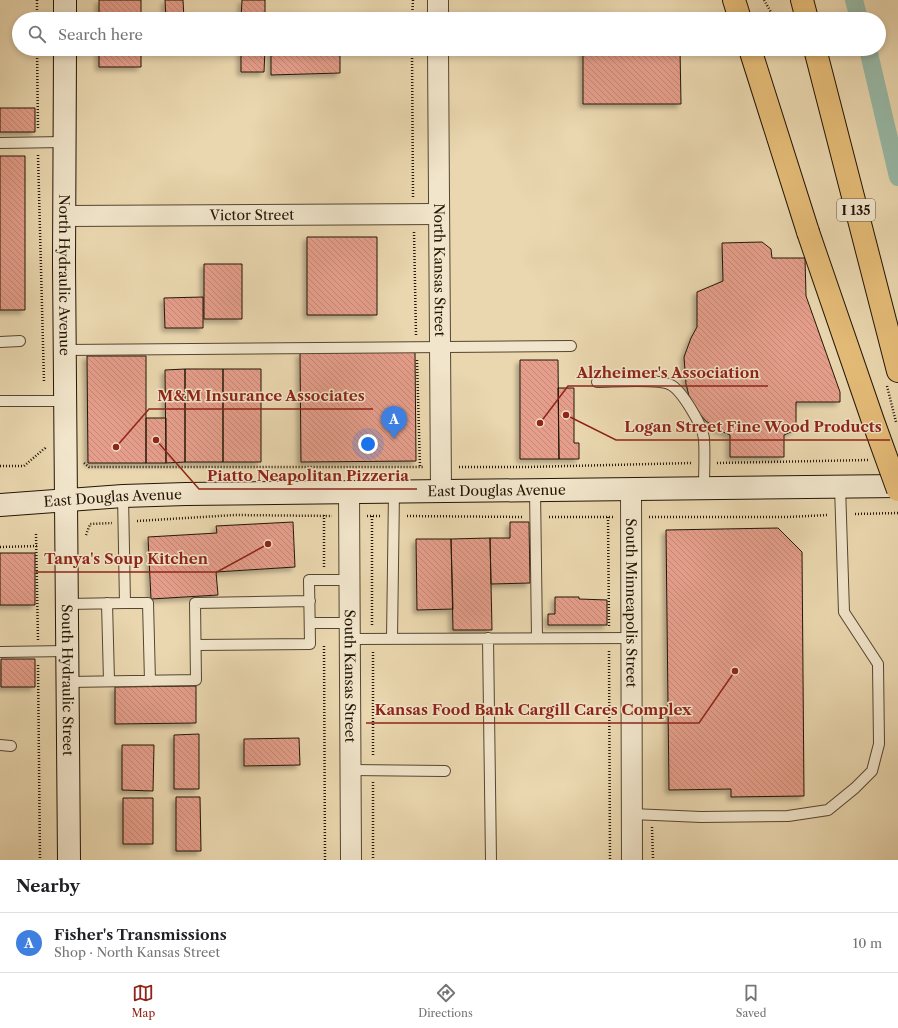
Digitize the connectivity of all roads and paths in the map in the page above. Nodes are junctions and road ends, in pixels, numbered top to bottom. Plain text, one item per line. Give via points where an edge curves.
1 (37, 0) edge
2 (65, 0) edge
3 (413, 0) edge
4 (438, 0) edge
5 (734, 0) edge
6 (764, 0) edge
7 (802, 0) edge
8 (37, 12) edge
9 (65, 12) edge
10 (412, 12) edge
11 (438, 12) edge
12 (738, 12) edge
13 (771, 12) edge
14 (805, 12) edge
15 (37, 56) edge
16 (65, 56) edge
17 (412, 56) edge
18 (438, 56) edge
19 (752, 56) edge
20 (817, 56) edge
21 (38, 142) junction
22 (64, 142) junction
23 (0, 143) edge
24 (413, 214) junction
25 (439, 214) junction
26 (64, 216) junction
27 (20, 341) dead end
28 (0, 342) edge
29 (571, 346) dead end
30 (417, 347) junction
31 (440, 347) junction
32 (65, 350) junction
33 (898, 371) edge
34 (597, 382) dead end
35 (0, 401) edge
36 (55, 401) junction
37 (45, 441) dead end
38 (80, 459) dead end
39 (876, 460) dead end
40 (704, 463) junction
41 (0, 466) edge
42 (420, 467) junction
43 (441, 467) junction
44 (840, 486) junction
45 (898, 486) edge
46 (704, 488) junction
47 (631, 489) junction
48 (535, 490) junction
49 (898, 490) edge
50 (441, 491) junction
51 (394, 492) junction
52 (349, 493) junction
53 (123, 496) junction
54 (66, 500) junction
55 (0, 505) edge
56 (898, 513) edge
57 (841, 515) junction
58 (324, 516) junction
59 (350, 516) junction
60 (372, 516) junction
61 (393, 516) junction
62 (536, 517) junction
63 (608, 517) junction
64 (631, 517) junction
65 (124, 522) junction
66 (36, 534) dead end
67 (85, 538) dead end
68 (37, 546) junction
69 (0, 547) edge
70 (324, 580) junction
71 (350, 580) junction
72 (310, 601) junction
73 (107, 603) junction
74 (125, 603) junction
75 (67, 604) junction
76 (310, 623) junction
77 (324, 623) junction
78 (350, 631) junction
79 (488, 638) junction
80 (537, 638) junction
81 (609, 638) junction
82 (632, 638) junction
83 (372, 639) junction
84 (392, 639) junction
85 (196, 645) junction
86 (38, 651) junction
87 (67, 651) junction
88 (0, 652) edge
89 (150, 680) junction
90 (109, 681) junction
91 (68, 682) junction
92 (0, 745) edge
93 (11, 746) dead end
94 (350, 770) junction
95 (373, 770) junction
96 (445, 771) dead end
97 (632, 814) junction
98 (40, 860) edge
99 (69, 860) edge
100 (325, 860) edge
101 (351, 860) edge
102 (373, 860) edge
103 (491, 860) edge
104 (610, 860) edge
105 (632, 860) edge

1 - 8 path
2 - 9 main road
3 - 10 path
4 - 11 street
5 - 12 highway
6 - 13 path
7 - 14 highway
15 - 21 path
16 - 22 main road, North Hydraulic Avenue
17 - 24 path
18 - 25 street, North Kansas Street
19 - 49 highway, bridge via 808,232
20 - 33 highway, I 135
21 - 22 lane
21 - 23 lane
21 - 36 path
22 - 26 main road, North Hydraulic Avenue
24 - 25 street, Victor Street
24 - 26 street, Victor Street
24 - 30 path
25 - 31 street, North Kansas Street
26 - 32 main road, North Hydraulic Avenue
27 - 28 lane
29 - 31 lane
30 - 31 lane
30 - 32 lane
30 - 42 path
31 - 43 street, North Kansas Street
32 - 36 main road, North Hydraulic Avenue
34 - 40 lane via 655,381 671,385 685,399 698,422 704,438
35 - 36 lane
36 - 54 main road, North Hydraulic Avenue
37 - 41 path via 46,448 24,466
38 - 42 path via 89,467
39 - 40 path
40 - 43 path
40 - 46 lane
42 - 43 path
43 - 50 street, North Kansas Street
44 - 45 main road, East Douglas Avenue
44 - 46 main road, East Douglas Avenue
44 - 57 lane
46 - 47 main road, East Douglas Avenue
47 - 48 main road, East Douglas Avenue
47 - 64 street, South Minneapolis Street
48 - 50 main road, East Douglas Avenue
48 - 62 lane
50 - 51 main road, East Douglas Avenue
51 - 52 main road, East Douglas Avenue
51 - 61 lane
52 - 53 main road, East Douglas Avenue
52 - 59 street, South Kansas Street
53 - 54 main road, East Douglas Avenue
53 - 65 lane
54 - 55 main road, East Douglas Avenue
54 - 75 main road, South Hydraulic Street
56 - 57 path
57 - 64 path
57 - 97 lane via 844,612 878,664 879,744 872,771 828,810 788,816 701,817
58 - 59 path
58 - 65 path via 235,515
58 - 70 path
59 - 60 path
59 - 71 street, South Kansas Street
60 - 61 path
60 - 83 path
61 - 62 path
61 - 84 lane
62 - 63 path
62 - 80 lane
63 - 64 path
63 - 81 path
64 - 82 street, South Minneapolis Street
65 - 67 path via 90,524
65 - 74 lane
66 - 68 path
68 - 69 path
68 - 86 path
70 - 71 lane
70 - 72 lane via 309,580
71 - 78 street, South Kansas Street
72 - 76 lane
72 - 85 lane via 195,603
73 - 74 lane
73 - 75 lane
73 - 90 lane
74 - 89 lane via 148,603
75 - 87 main road, South Hydraulic Street
76 - 77 lane
76 - 85 lane via 310,644
77 - 78 lane
77 - 100 path
78 - 83 lane
78 - 94 street, South Kansas Street
79 - 80 lane
79 - 84 lane
79 - 103 lane
80 - 81 lane
81 - 82 lane
81 - 104 path
82 - 97 street, South Minneapolis Street
83 - 84 lane
83 - 95 path
85 - 89 lane via 196,680
86 - 87 lane
86 - 88 lane
86 - 98 path
87 - 91 main road, South Hydraulic Street
89 - 90 lane
90 - 91 lane
91 - 99 main road, South Hydraulic Street
92 - 93 lane
94 - 95 lane
94 - 101 street, South Kansas Street
95 - 96 lane
95 - 102 path
97 - 105 street, South Minneapolis Street

